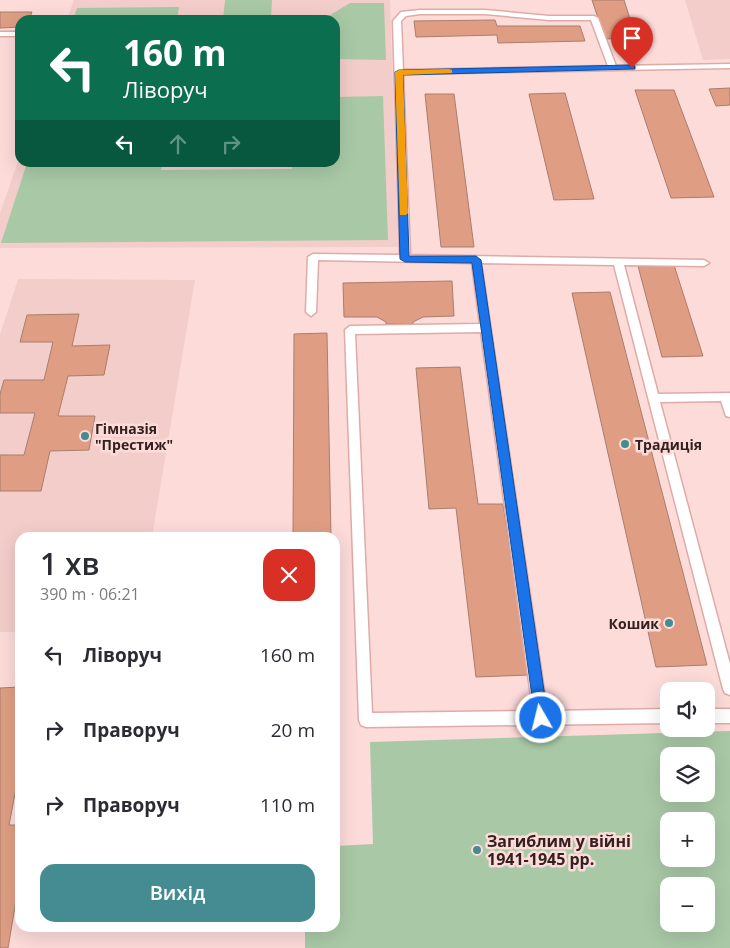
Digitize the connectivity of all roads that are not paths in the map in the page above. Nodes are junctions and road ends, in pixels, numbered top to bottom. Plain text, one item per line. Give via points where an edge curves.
1 (0, 34) edge
2 (15, 34) edge
3 (730, 66) edge
4 (613, 68) junction
5 (399, 72) junction
6 (405, 259) junction
7 (476, 260) junction
8 (618, 262) junction
9 (704, 263) dead end
10 (311, 312) dead end
11 (486, 328) junction
12 (727, 397) edge
13 (654, 398) junction
14 (730, 413) edge
15 (730, 689) edge
16 (660, 716) edge
17 (715, 716) edge
18 (730, 716) edge
19 (541, 718) junction

1 - 2 lane
3 - 4 lane
4 - 5 lane
4 - 5 lane via 594,18 420,12 404,14 397,21
5 - 6 lane
6 - 7 lane
6 - 10 lane via 312,257
7 - 8 lane
7 - 11 lane
8 - 9 lane
8 - 13 lane
11 - 19 lane
11 - 19 lane via 350,330 366,720
12 - 13 lane
12 - 14 lane
13 - 15 lane
16 - 19 lane
17 - 18 lane

